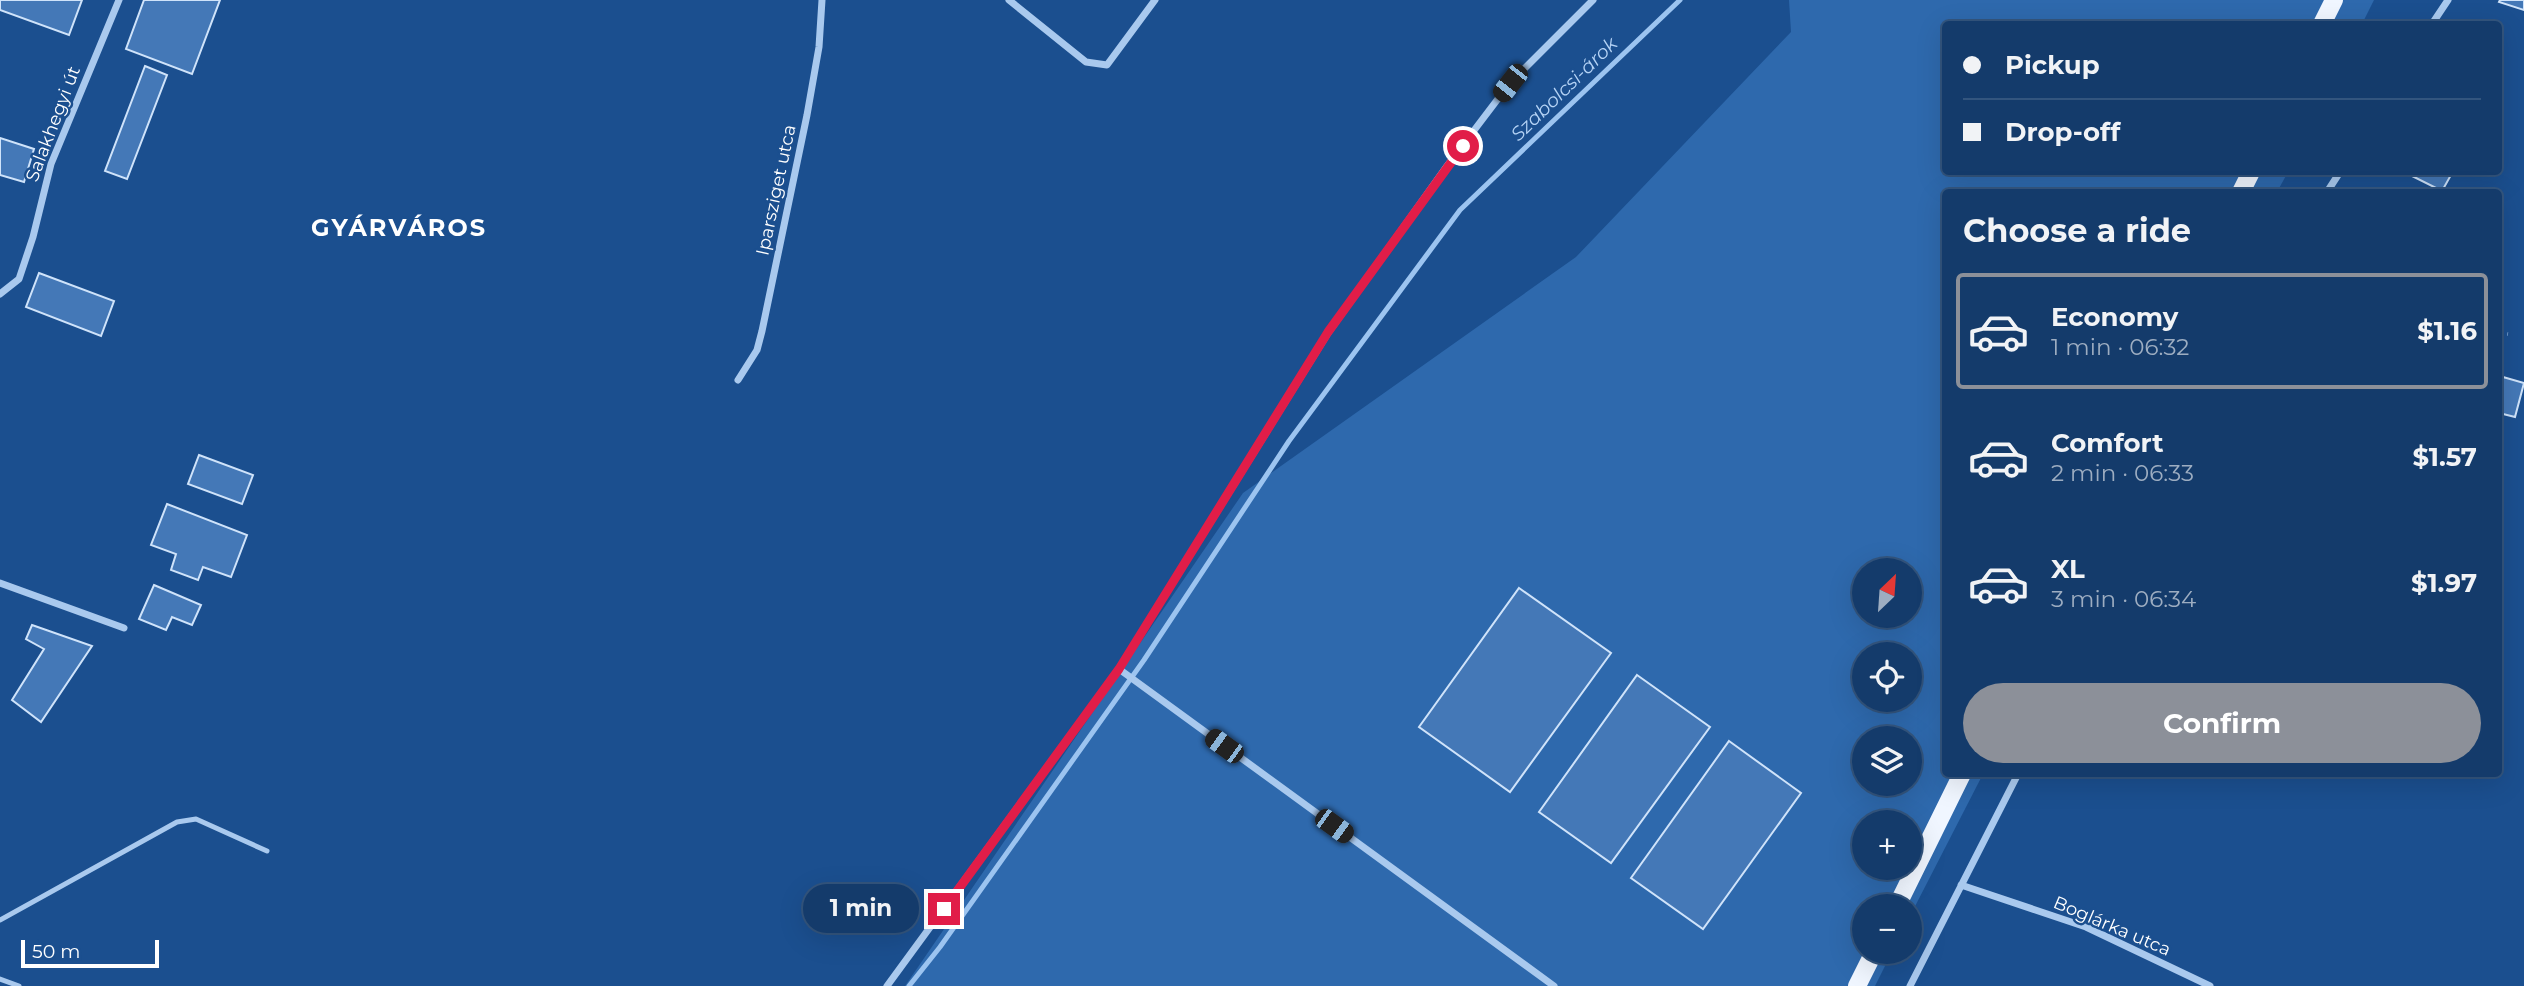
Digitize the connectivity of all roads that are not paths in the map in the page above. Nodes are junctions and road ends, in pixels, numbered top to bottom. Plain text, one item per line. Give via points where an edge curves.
1 (119, 0) edge
2 (822, 0) edge
3 (1009, 0) edge
4 (1156, 0) edge
5 (1593, 0) edge
6 (2334, 0) edge
7 (2448, 0) edge
8 (2324, 21) edge
9 (2434, 21) edge
10 (0, 294) edge
11 (738, 380) dead end
12 (0, 583) edge
13 (124, 628) dead end
14 (1119, 669) junction
15 (1961, 777) edge
16 (2016, 777) edge
17 (267, 851) dead end
18 (1962, 884) junction
19 (1903, 894) edge
20 (0, 920) edge
21 (1868, 964) edge
22 (0, 979) edge
23 (19, 986) edge
24 (887, 986) edge
25 (1554, 986) edge
26 (1857, 986) edge
27 (1910, 986) edge
28 (2210, 986) edge

1 - 10 street, Salakhegyi út via 51,164 19,279
2 - 11 street, Iparsziget utca via 807,116 762,331 757,350
3 - 4 street via 1087,62 1107,65
5 - 14 street via 1510,83 1328,332
6 - 8 main road
7 - 9 street
12 - 13 street
14 - 24 street
14 - 25 street
15 - 19 main road
16 - 18 street
17 - 20 lane via 196,820 177,822
18 - 27 street
18 - 28 street, Boglárka utca via 2086,928
21 - 26 main road
22 - 23 lane

